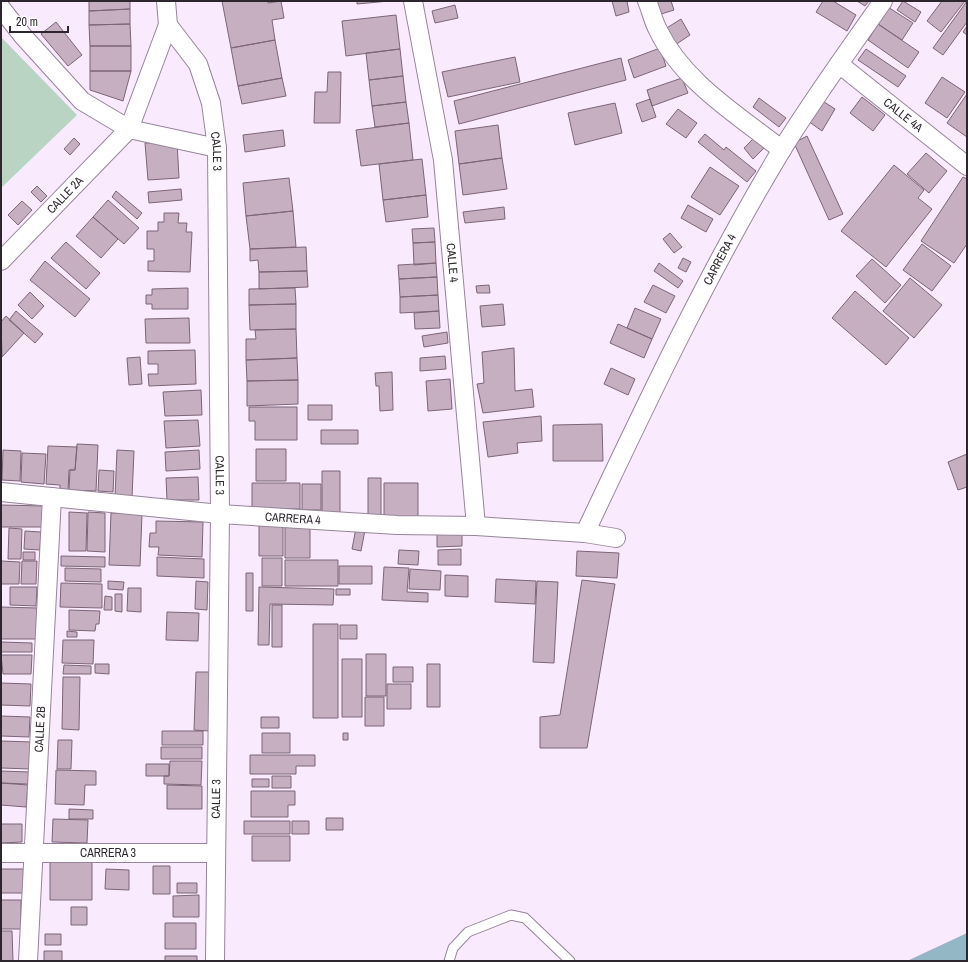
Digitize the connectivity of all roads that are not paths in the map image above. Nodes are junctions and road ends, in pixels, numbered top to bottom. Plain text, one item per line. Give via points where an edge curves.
1 (166, 1) edge
2 (413, 1) edge
3 (647, 1) edge
4 (883, 1) edge
5 (1, 8) edge
6 (168, 25) junction
7 (839, 64) junction
8 (129, 129) junction
9 (217, 148) junction
10 (782, 150) junction
11 (967, 166) edge
12 (1, 261) edge
13 (1, 492) edge
14 (52, 497) junction
15 (220, 514) junction
16 (476, 526) junction
17 (585, 534) junction
18 (616, 538) dead end
19 (1, 853) edge
20 (216, 853) junction
21 (33, 854) junction
22 (28, 961) edge
23 (215, 961) edge
24 (449, 961) edge
25 (570, 961) edge

1 - 6 street
2 - 16 street, CALLE 4 via 443,160
3 - 10 street via 658,30 686,71
4 - 7 street, CARRERA 4
5 - 8 street via 82,101
6 - 8 street, CALLE 2A
6 - 9 street, CALLE 3 via 198,64 211,103
7 - 10 street, CARRERA 4
7 - 11 street, CALLE 4A
8 - 9 street
8 - 12 street, CALLE 2A
9 - 15 street, CALLE 3
10 - 17 street, CARRERA 4 via 680,332
13 - 14 street, CARRERA 4
14 - 15 street, CARRERA 4
14 - 21 street, CALLE 2B
15 - 16 street, CARRERA 4 via 397,525
15 - 20 street, CALLE 3
16 - 17 street, CARRERA 4
17 - 18 street, CARRERA 4
19 - 21 street, CARRERA 3
20 - 21 street, CARRERA 3
20 - 23 street, CALLE 3
21 - 22 street, CALLE 2B
24 - 25 lane via 453,948 468,932 511,915 525,918

